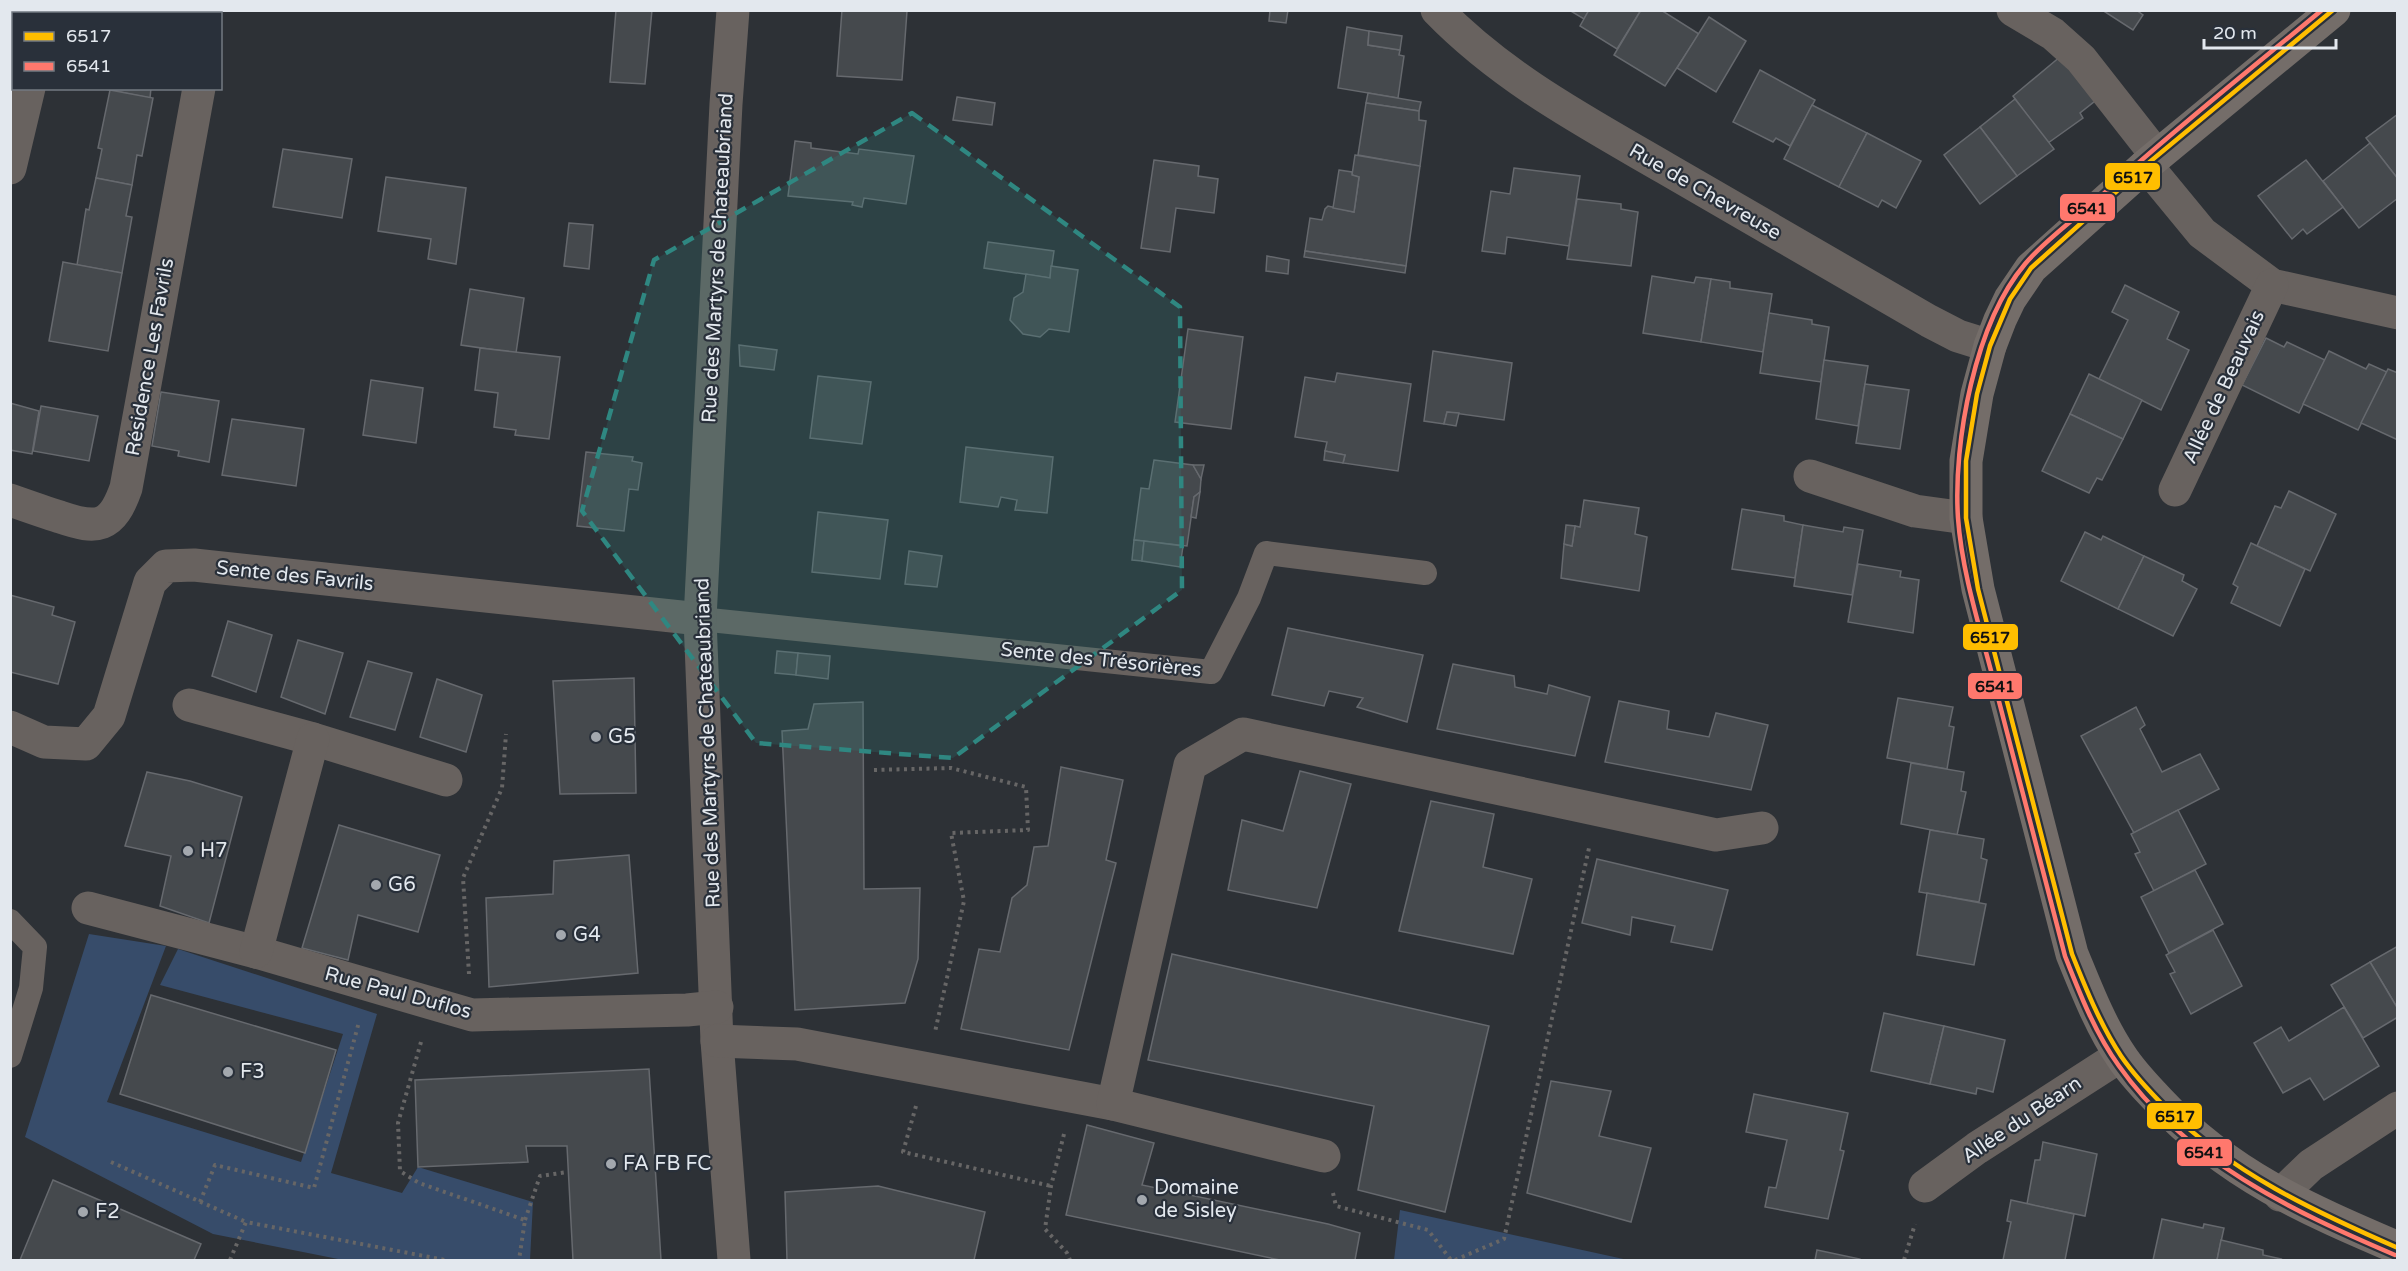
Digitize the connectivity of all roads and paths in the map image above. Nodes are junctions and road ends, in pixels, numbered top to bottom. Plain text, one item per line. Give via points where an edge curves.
1 (733, 10) edge
2 (1437, 10) edge
3 (2013, 10) edge
4 (2334, 10) edge
5 (29, 90) edge
6 (199, 90) edge
7 (2151, 160) junction
8 (10, 168) edge
9 (2272, 285) junction
10 (2397, 313) edge
11 (1990, 346) junction
12 (1810, 476) dead end
13 (2175, 490) dead end
14 (10, 500) edge
15 (1966, 518) junction
16 (1425, 573) dead end
17 (700, 619) junction
18 (189, 705) dead end
19 (10, 727) edge
20 (506, 734) dead end
21 (313, 739) junction
22 (874, 770) dead end
23 (446, 780) dead end
24 (1597, 810) junction
25 (1762, 828) dead end
26 (88, 908) dead end
27 (10, 921) edge
28 (256, 952) junction
29 (369, 985) junction
30 (432, 1004) junction
31 (717, 1007) junction
32 (472, 1015) junction
33 (717, 1041) junction
34 (10, 1056) edge
35 (2120, 1056) junction
36 (926, 1070) junction
37 (1073, 1098) junction
38 (1113, 1104) junction
39 (2397, 1108) edge
40 (1324, 1156) joint
41 (111, 1162) dead end
42 (568, 1172) dead end
43 (1051, 1186) junction
44 (1925, 1186) dead end
45 (2280, 1195) junction
46 (200, 1202) junction
47 (525, 1220) junction
48 (246, 1222) junction
49 (2393, 1252) edge
50 (230, 1260) edge
51 (445, 1260) edge
52 (519, 1260) edge
53 (734, 1260) edge
54 (1070, 1260) edge
55 (1453, 1260) edge

1 - 17 street, Rue des Martyrs de Chateaubriand
2 - 11 street, Rue de Chevreuse via 1502,69 1571,113 1929,321
3 - 7 street via 2054,34 2081,59
4 - 7 street
5 - 8 street
6 - 14 street, Résidence Les Favrils via 126,488 119,506 99,524 86,526
7 - 9 street via 2202,233
7 - 11 street via 2031,268 2010,299
9 - 10 street
9 - 13 street, Allée de Beauvais
11 - 15 street via 1966,461
12 - 15 street via 1915,511
15 - 35 street via 1978,588 2072,954
16 - 17 lane, Sente des Trésorières via 1266,554 1249,598 1211,672
17 - 19 street, Sente des Favrils via 166,566 150,582 109,716 86,744 44,742
17 - 31 street, Rue des Martyrs de Chateaubriand
18 - 21 street
20 - 32 path via 502,788 463,878
21 - 23 street
21 - 28 street
22 - 36 path via 951,768 1026,787 1028,830 951,833 964,901
24 - 25 street via 1716,835
24 - 38 street via 1243,734 1190,765
24 - 55 path via 1504,1239
26 - 28 street, Rue Paul Duflos
27 - 34 lane via 35,947 31,988
28 - 29 street, Rue Paul Duflos
29 - 30 street, Rue Paul Duflos
29 - 46 path via 314,1188 215,1165
30 - 32 street, Rue Paul Duflos
30 - 47 path via 398,1123 400,1171 419,1183
31 - 32 street, Rue Paul Duflos
31 - 33 street, Rue des Martyrs de Chateaubriand
33 - 36 street via 797,1044
33 - 53 street, Rue des Martyrs de Chateaubriand
35 - 44 street, Allée du Béarn
35 - 45 street via 2174,1117 2207,1147
36 - 37 street
36 - 43 path via 903,1152
37 - 38 street
37 - 43 path
38 - 40 street
39 - 45 street via 2311,1165
40 - 55 path via 1336,1206 1428,1230
41 - 46 path
42 - 47 path via 540,1176
43 - 54 path via 1045,1229
45 - 49 street
46 - 48 path
47 - 52 path
48 - 50 path
48 - 51 path

